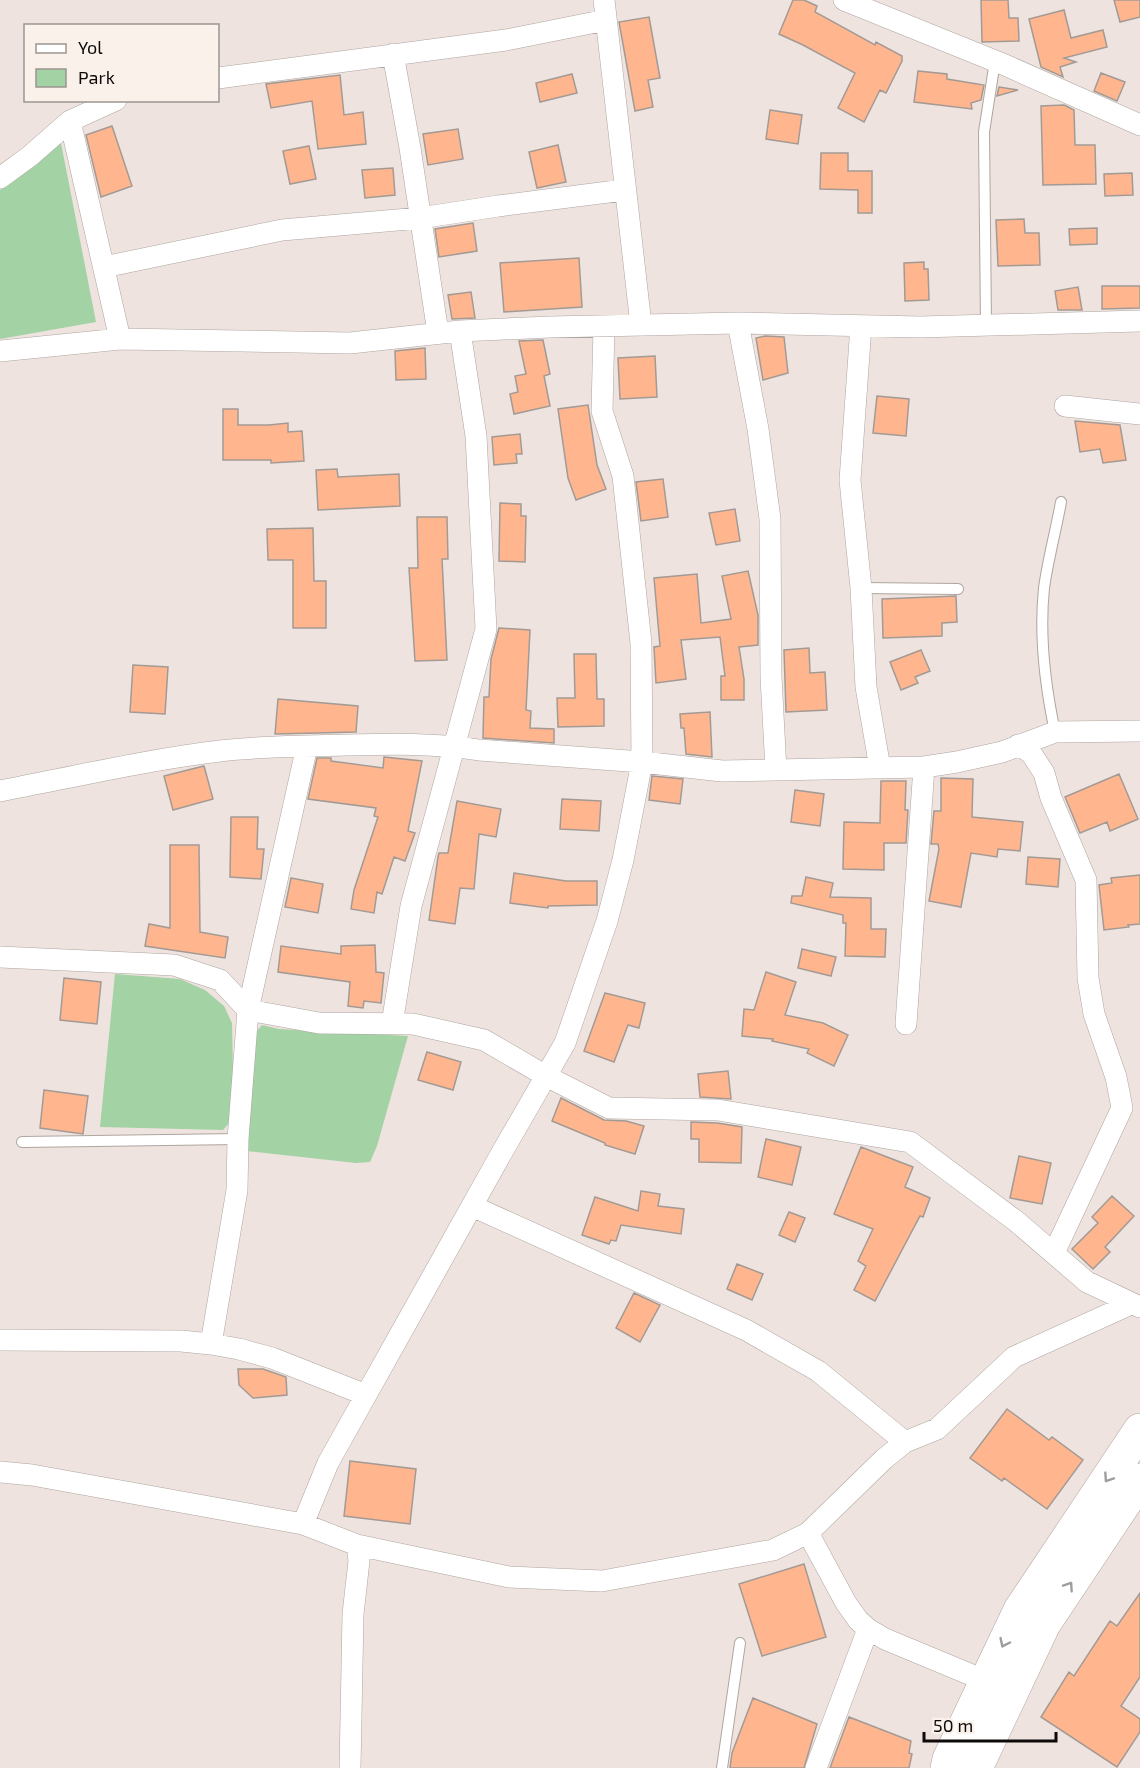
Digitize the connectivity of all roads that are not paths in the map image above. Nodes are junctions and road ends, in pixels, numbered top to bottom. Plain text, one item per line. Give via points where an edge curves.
1 (844, 0) edge
2 (605, 10) edge
3 (393, 54) junction
4 (995, 62) junction
5 (219, 78) edge
6 (112, 102) edge
7 (70, 121) junction
8 (1140, 125) edge
9 (0, 178) edge
10 (624, 190) junction
11 (420, 218) junction
12 (104, 267) junction
13 (1140, 321) edge
14 (738, 324) junction
15 (986, 325) junction
16 (641, 326) junction
17 (861, 326) junction
18 (604, 327) junction
19 (460, 331) junction
20 (438, 333) junction
21 (120, 339) junction
22 (0, 351) edge
23 (1065, 406) dead end
24 (1140, 414) edge
25 (1061, 502) dead end
26 (861, 588) junction
27 (958, 589) dead end
28 (1140, 731) edge
29 (1055, 732) junction
30 (1018, 745) junction
31 (307, 746) junction
32 (455, 746) junction
33 (642, 762) junction
34 (924, 767) junction
35 (880, 768) junction
36 (776, 770) junction
37 (0, 791) edge
38 (0, 957) edge
39 (248, 1010) junction
40 (392, 1024) junction
41 (906, 1024) dead end
42 (546, 1076) junction
43 (238, 1139) junction
44 (22, 1142) dead end
45 (472, 1206) junction
46 (1053, 1253) junction
47 (1136, 1305) edge
48 (0, 1340) edge
49 (212, 1344) junction
50 (366, 1395) junction
51 (1140, 1430) edge
52 (905, 1442) junction
53 (0, 1473) edge
54 (1138, 1489) edge
55 (303, 1524) junction
56 (808, 1533) junction
57 (357, 1545) junction
58 (868, 1629) junction
59 (741, 1643) dead end
60 (986, 1681) junction
61 (350, 1768) edge
62 (722, 1768) edge
63 (816, 1768) edge
64 (947, 1768) edge
65 (976, 1768) edge

1 - 4 street
2 - 3 street via 506,40
2 - 10 street
3 - 5 street
3 - 11 street
4 - 8 street
4 - 15 lane via 984,132
6 - 7 street
7 - 9 street
7 - 12 street
10 - 11 street
10 - 16 street
11 - 12 street via 282,230
11 - 20 street
12 - 21 street
13 - 15 street
14 - 16 street
14 - 17 street
14 - 36 street via 770,519
15 - 17 street
16 - 18 street
17 - 26 street via 850,480
18 - 19 street
18 - 33 street via 602,411 622,476 641,643
19 - 20 street
19 - 32 street via 476,436 486,628
20 - 21 street via 350,343
21 - 22 street
23 - 24 street
25 - 29 lane via 1044,588 1043,620 1046,684
26 - 27 lane
26 - 35 street via 866,687
28 - 29 street
29 - 30 street
30 - 34 street via 968,760
30 - 46 street via 1031,753 1044,773 1086,880 1089,987 1122,1108
31 - 32 street
31 - 37 street via 177,757
31 - 39 street
32 - 33 street
32 - 40 street via 411,906
33 - 36 street via 722,771
33 - 42 street via 607,921 566,1043
34 - 35 street
34 - 41 street
35 - 36 street
38 - 39 street via 174,965 220,980
39 - 40 street via 319,1023
39 - 43 street
40 - 42 street via 412,1024 484,1040
42 - 45 street
42 - 46 street via 609,1108 718,1110 910,1142
43 - 44 lane
43 - 49 street via 237,1190
45 - 50 street
45 - 52 street via 746,1330 818,1371
46 - 47 street via 1087,1282
47 - 52 street via 1014,1357 937,1429
48 - 49 street
49 - 50 street via 272,1358
50 - 55 street via 328,1463
51 -> 60 highway via 1020,1610
52 - 56 street
53 - 55 street via 32,1475
65 -> 54 highway via 1044,1624
55 - 57 street
56 - 57 street via 772,1550 602,1581 509,1577
56 - 58 street via 846,1603
57 - 61 street
58 - 60 street
58 - 63 street
59 - 62 lane
60 - 64 highway

